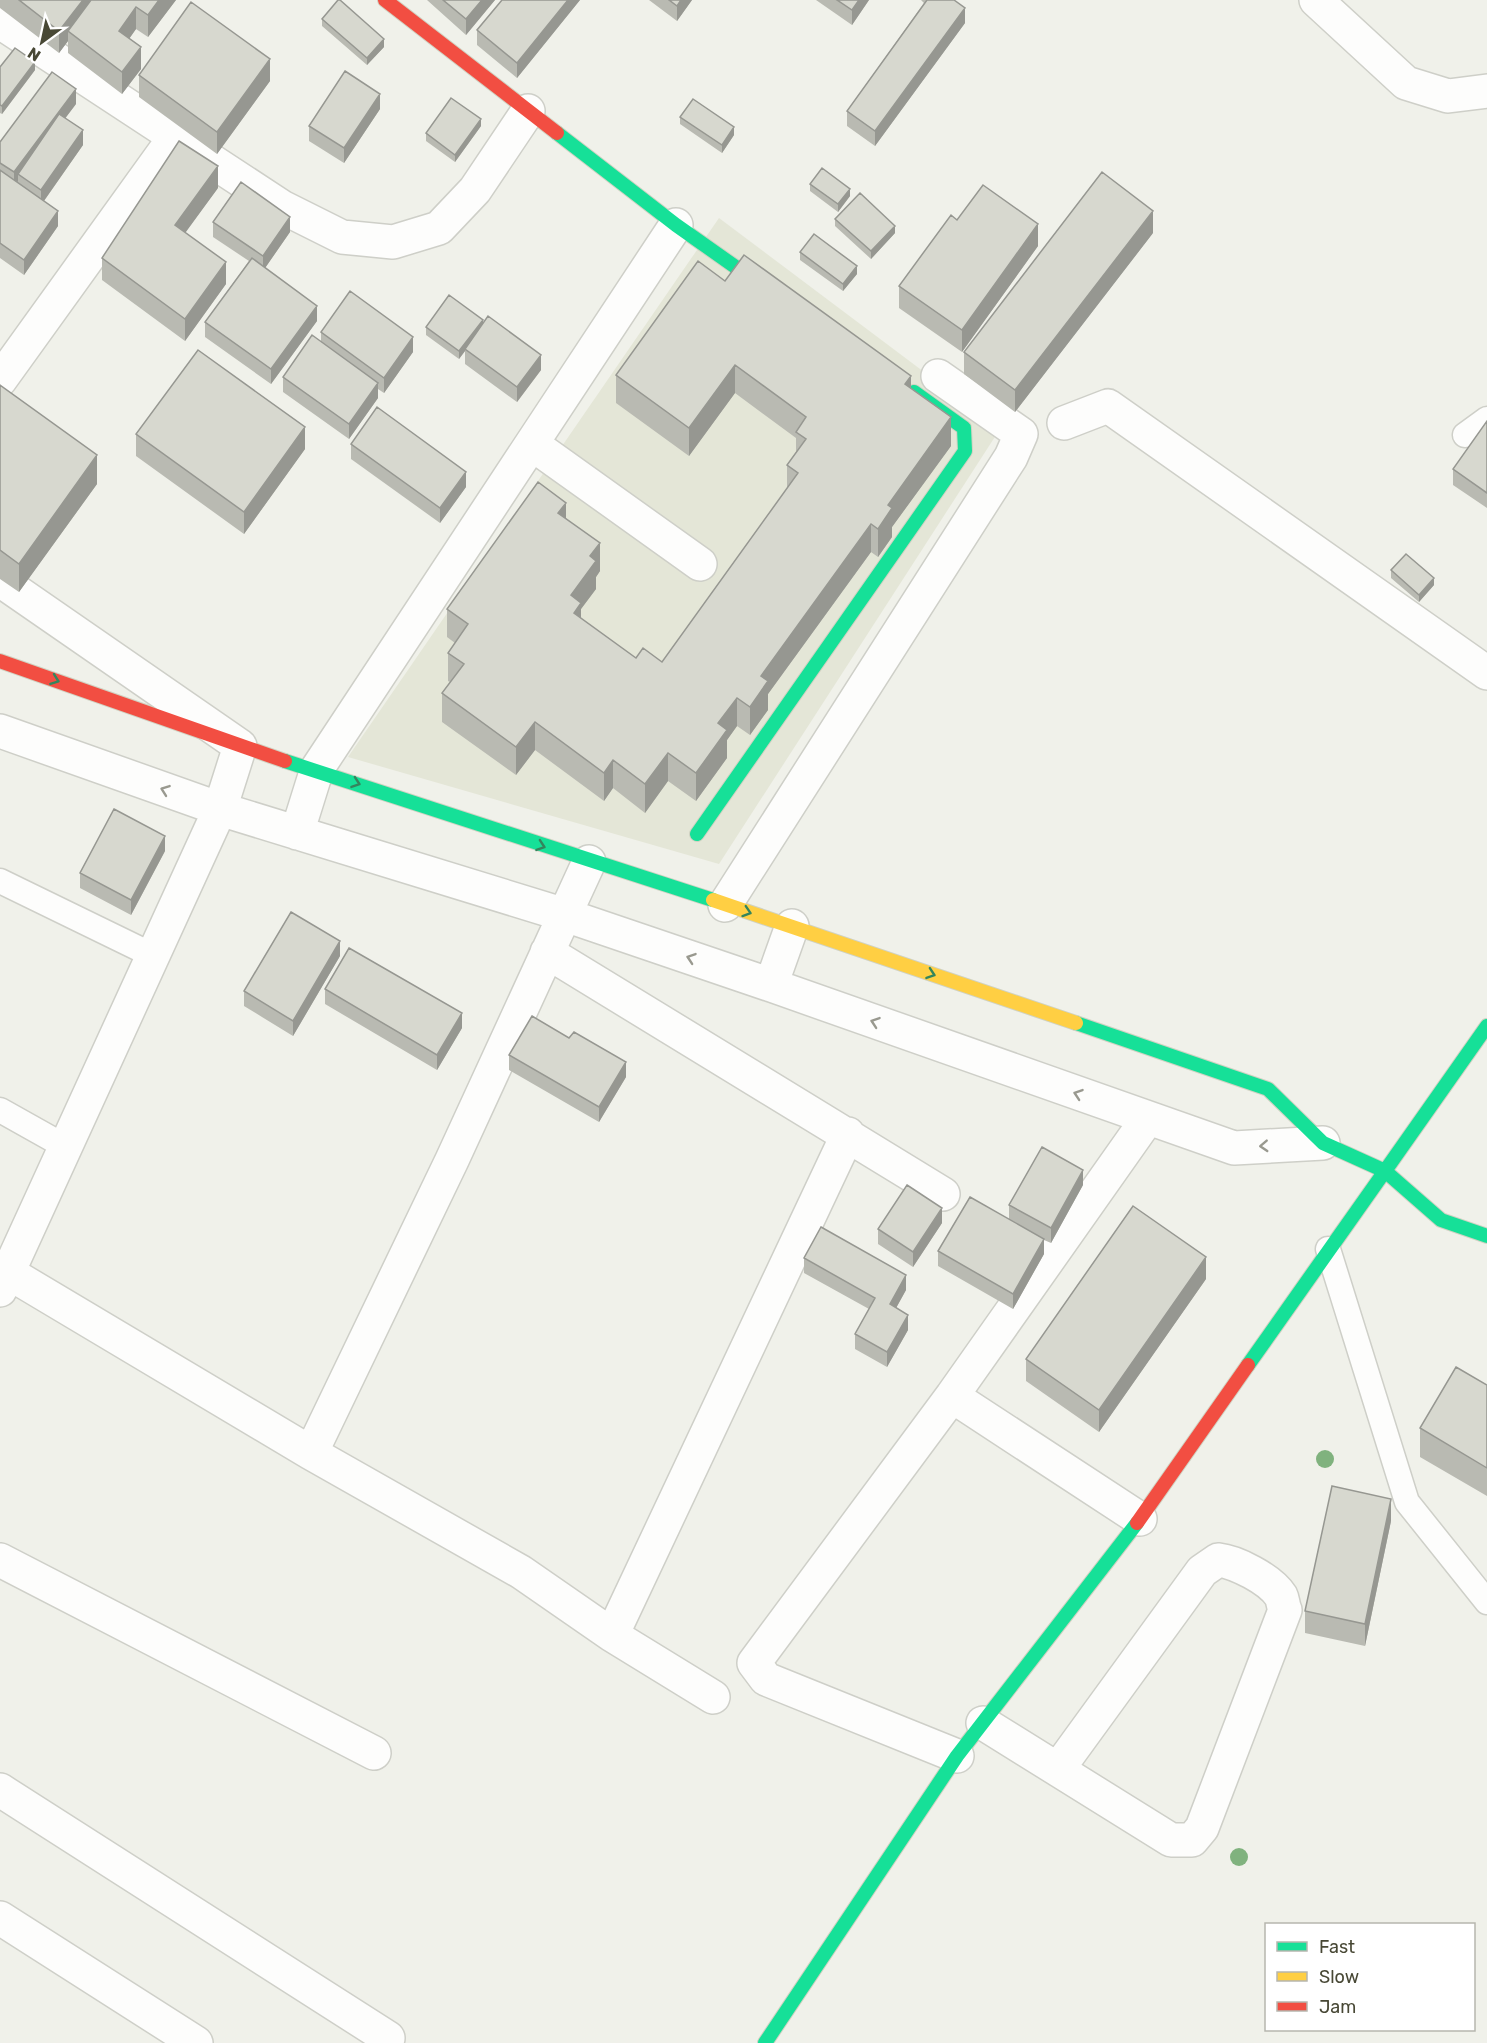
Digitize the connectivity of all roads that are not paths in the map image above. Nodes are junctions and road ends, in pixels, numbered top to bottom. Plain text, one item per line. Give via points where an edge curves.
1 (385, 0) edge
2 (1316, 0) edge
3 (0, 22) edge
4 (1487, 91) edge
5 (528, 111) junction
6 (175, 136) junction
7 (676, 225) junction
8 (781, 298) edge
9 (968, 354) edge
10 (0, 380) edge
11 (906, 387) edge
12 (1487, 418) edge
13 (1064, 423) dead end
14 (1465, 435) dead end
15 (532, 444) junction
16 (700, 564) dead end
17 (0, 580) edge
18 (0, 661) edge
19 (1487, 673) edge
20 (0, 731) edge
21 (240, 746) junction
22 (317, 769) junction
23 (220, 809) junction
24 (297, 833) junction
25 (698, 834) dead end
26 (590, 862) junction
27 (0, 881) edge
28 (725, 905) junction
29 (565, 915) junction
30 (792, 926) junction
31 (547, 952) junction
32 (152, 955) junction
33 (771, 985) junction
34 (1487, 1026) edge
35 (0, 1110) edge
36 (1148, 1118) junction
37 (848, 1134) junction
38 (1323, 1143) junction
39 (66, 1147) junction
40 (1385, 1171) junction
41 (943, 1194) dead end
42 (1487, 1236) edge
43 (1328, 1249) junction
44 (4, 1281) edge
45 (952, 1396) junction
46 (311, 1453) junction
47 (1140, 1519) junction
48 (0, 1560) edge
49 (1487, 1602) edge
50 (612, 1635) junction
51 (713, 1697) dead end
52 (983, 1723) junction
53 (374, 1753) dead end
54 (957, 1756) junction
55 (1058, 1769) junction
56 (0, 1790) edge
57 (0, 1918) edge
58 (388, 2038) dead end
59 (196, 2043) edge
60 (765, 2043) edge

1 - 5 street
2 - 4 street via 1406,83 1448,96
3 - 6 street
5 - 6 street via 475,190 439,228 393,242 342,237 282,207
5 - 7 street
6 - 10 street
7 - 8 street
7 - 15 street
9 - 28 street via 943,379 1022,434
11 - 25 street via 964,428 965,452
12 - 14 lane
13 - 19 street via 1108,406
15 - 16 street
15 - 22 street
17 - 21 street
18 -> 21 street
23 -> 20 street
21 - 22 street
21 - 23 street
22 - 24 street
22 -> 26 street
23 - 24 street
23 - 32 street
24 - 29 street
26 - 28 street
26 - 29 street
27 - 32 lane
28 -> 30 street
29 - 31 street
33 -> 29 street
30 - 33 street
30 -> 38 street via 1268,1089
31 - 37 street
31 - 46 street via 453,1160
32 - 39 street
36 -> 33 street
34 - 40 street
35 - 39 lane
38 -> 36 street via 1234,1148
36 - 45 street
37 - 41 street
37 - 50 street
38 - 40 street
39 - 44 street
40 - 42 street via 1441,1220
40 - 43 street
43 - 47 street
43 - 49 lane via 1407,1502
44 - 46 street
45 - 47 street
45 - 54 street via 754,1663 766,1679
46 - 50 street via 522,1572
47 - 52 street
48 - 53 street
50 - 51 street
52 - 54 street
52 - 55 street
54 - 60 street
55 - 55 street via 1171,1840 1192,1840 1202,1828 1284,1610 1281,1596 1235,1562 1218,1560 1202,1571
56 - 58 street
57 - 59 street

